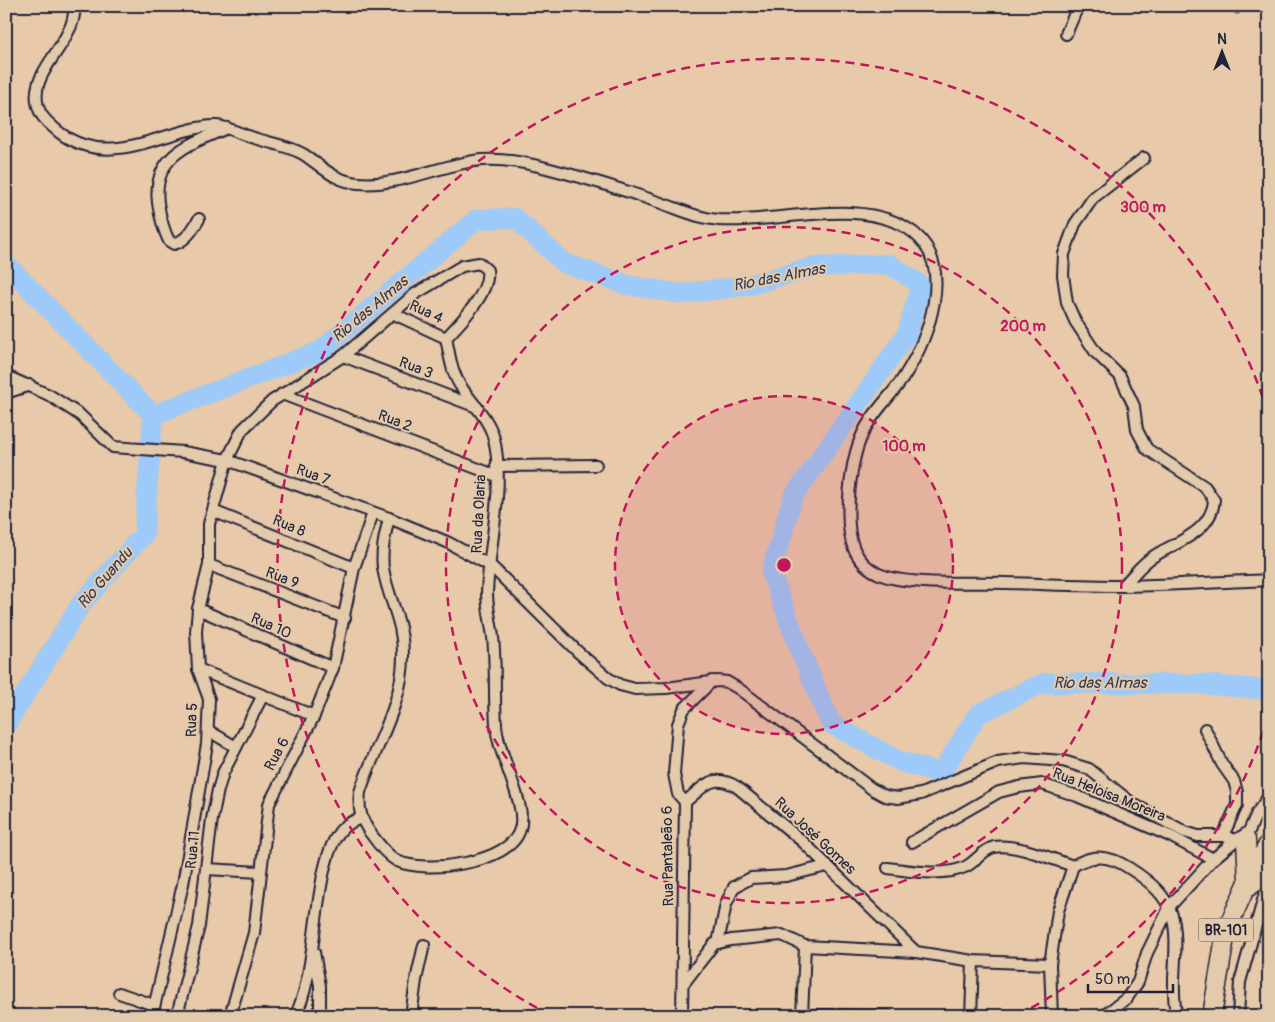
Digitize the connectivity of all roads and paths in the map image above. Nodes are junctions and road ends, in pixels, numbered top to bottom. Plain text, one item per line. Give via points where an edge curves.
1 (75, 6) edge
2 (1078, 6) edge
3 (1066, 34) dead end
4 (227, 128) junction
5 (1144, 158) dead end
6 (199, 219) dead end
7 (394, 314) junction
8 (446, 338) junction
9 (343, 356) junction
10 (6, 376) edge
11 (30, 385) junction
12 (6, 393) edge
13 (282, 394) junction
14 (478, 407) junction
15 (227, 460) junction
16 (596, 465) dead end
17 (497, 471) junction
18 (213, 511) junction
19 (373, 513) junction
20 (389, 518) junction
21 (209, 565) junction
22 (491, 566) junction
23 (354, 568) junction
24 (1269, 580) edge
25 (1123, 586) junction
26 (198, 609) junction
27 (345, 618) junction
28 (333, 668) junction
29 (198, 669) junction
30 (712, 681) junction
31 (262, 695) junction
32 (314, 716) junction
33 (1205, 728) dead end
34 (209, 731) junction
35 (236, 747) junction
36 (1269, 796) edge
37 (685, 802) junction
38 (361, 818) junction
39 (1224, 836) junction
40 (1243, 838) junction
41 (912, 842) dead end
42 (1267, 849) edge
43 (1213, 859) junction
44 (827, 866) junction
45 (1073, 866) junction
46 (888, 868) dead end
47 (206, 869) junction
48 (260, 872) junction
49 (1269, 872) edge
50 (1269, 879) edge
51 (1246, 886) junction
52 (1170, 906) junction
53 (718, 943) junction
54 (313, 944) junction
55 (424, 945) dead end
56 (805, 946) junction
57 (916, 952) junction
58 (973, 961) junction
59 (1050, 964) junction
60 (684, 983) junction
61 (119, 993) dead end
62 (154, 1005) junction
63 (802, 1015) edge
64 (152, 1016) edge
65 (177, 1016) edge
66 (230, 1016) edge
67 (295, 1016) edge
68 (320, 1016) edge
69 (411, 1016) edge
70 (682, 1016) edge
71 (888, 1016) edge
72 (971, 1016) edge
73 (1052, 1016) edge
74 (1103, 1016) edge
75 (1177, 1016) edge
76 (1212, 1016) edge
77 (1238, 1016) edge

1 - 4 street via 67,36 43,71 37,89 40,112 53,127 77,143 106,150 130,147 196,128
2 - 3 street
4 - 6 street via 175,154 159,177 159,210 169,240 174,244 180,242
4 - 25 street via 301,153 336,178 357,183 381,182 478,161 504,160 576,176 705,218 772,219 868,213 891,220 917,236 928,248 934,262 936,285 914,359 858,443 849,526 853,548 862,563 881,575 902,580
5 - 25 street via 1093,198 1074,224 1064,254 1067,303 1074,322 1096,353 1120,376 1134,406 1137,430 1147,449 1205,487 1214,500 1209,517 1196,531 1152,556
7 - 8 street, Rua 4
7 - 8 street via 415,294 462,266 478,263 485,266 487,278 474,305
7 - 9 street
8 - 14 street, Rua da Olaria via 452,371
9 - 13 street
9 - 14 street, Rua 3
10 - 11 street, Rua 7
11 - 12 street
11 - 15 street, Rua 7 via 80,415 113,447 183,452
13 - 15 street, Rua 5 via 242,430
13 - 17 street, Rua 2
14 - 17 street, Rua da Olaria via 494,438
15 - 18 street, Rua 5
15 - 19 street, Rua 7
16 - 17 street, Rua 2
17 - 22 street, Rua da Olaria
18 - 21 street, Rua 5 via 207,534
18 - 23 street, Rua 8
19 - 20 street, Rua 7
19 - 23 street, Rua 6
20 - 22 street, Rua 7 via 447,542
20 - 38 street via 382,551 383,568 402,634 403,666 396,696 360,792
21 - 26 street, Rua 5
21 - 27 street, Rua 9
22 - 30 street, Rua 7 via 578,652 620,685 666,688
22 - 38 street, Rua da Olaria via 487,606 493,638 496,728 505,768 521,809 520,831 511,843 476,861 418,865 397,860 379,844
23 - 27 street, Rua 6
24 - 25 street
26 - 28 street, Rua 10
26 - 29 street, Rua 5
27 - 28 street, Rua 6
28 - 32 street, Rua 6
29 - 31 street
29 - 34 street, Rua 5 via 209,699
30 - 37 street, Rua Pantaleão 6 via 684,709 678,724 674,774 678,794
30 - 39 street via 727,682 739,689 885,796 921,794 998,762 1024,758 1057,760 1089,769 1133,804 1184,832 1198,836
31 - 32 street
31 - 35 street, Rua 11
32 - 48 street, Rua 6 via 269,804
33 - 39 street via 1237,792 1237,805
34 - 35 street
34 - 62 street, Rua 5 via 188,858
35 - 47 street, Rua 11 via 223,773 214,806
36 - 40 street
37 - 44 street, Rua José Gomes via 708,782 729,782 802,840
37 - 60 street, Rua Pantaleão 6
38 - 54 street via 344,828 333,845 326,866
39 - 40 street
40 - 42 street
40 - 43 street
40 - 51 highway
41 - 43 street, Rua Heloisa Moreira via 999,792 1042,784 1146,825
42 - 51 highway, BR-101
43 - 52 street
44 - 53 street via 786,876 751,878 734,887 726,904
44 - 57 street, Rua José Gomes
45 - 46 street via 1001,847 984,851 966,866 942,872
45 - 52 street via 1099,856 1120,862 1151,882
45 - 59 street via 1058,911
47 - 48 street
47 - 65 street, Rua 11 via 195,948
48 - 66 street, Rua 6 via 254,933
49 - 51 highway
50 - 77 street via 1240,982
51 - 76 highway, BR-101 via 1226,931
52 - 74 street via 1147,953 1138,982 1127,998
52 - 75 street via 1177,952 1173,1006
53 - 56 street via 782,935
53 - 60 street via 710,948
54 - 67 street via 304,994
54 - 68 street via 320,986
55 - 69 street
56 - 57 street
56 - 63 street
57 - 58 street
58 - 59 street
58 - 72 street
59 - 73 street
60 - 70 street, Rua Pantaleão 6
61 - 62 street
62 - 64 street, Rua 5
63 - 71 street

